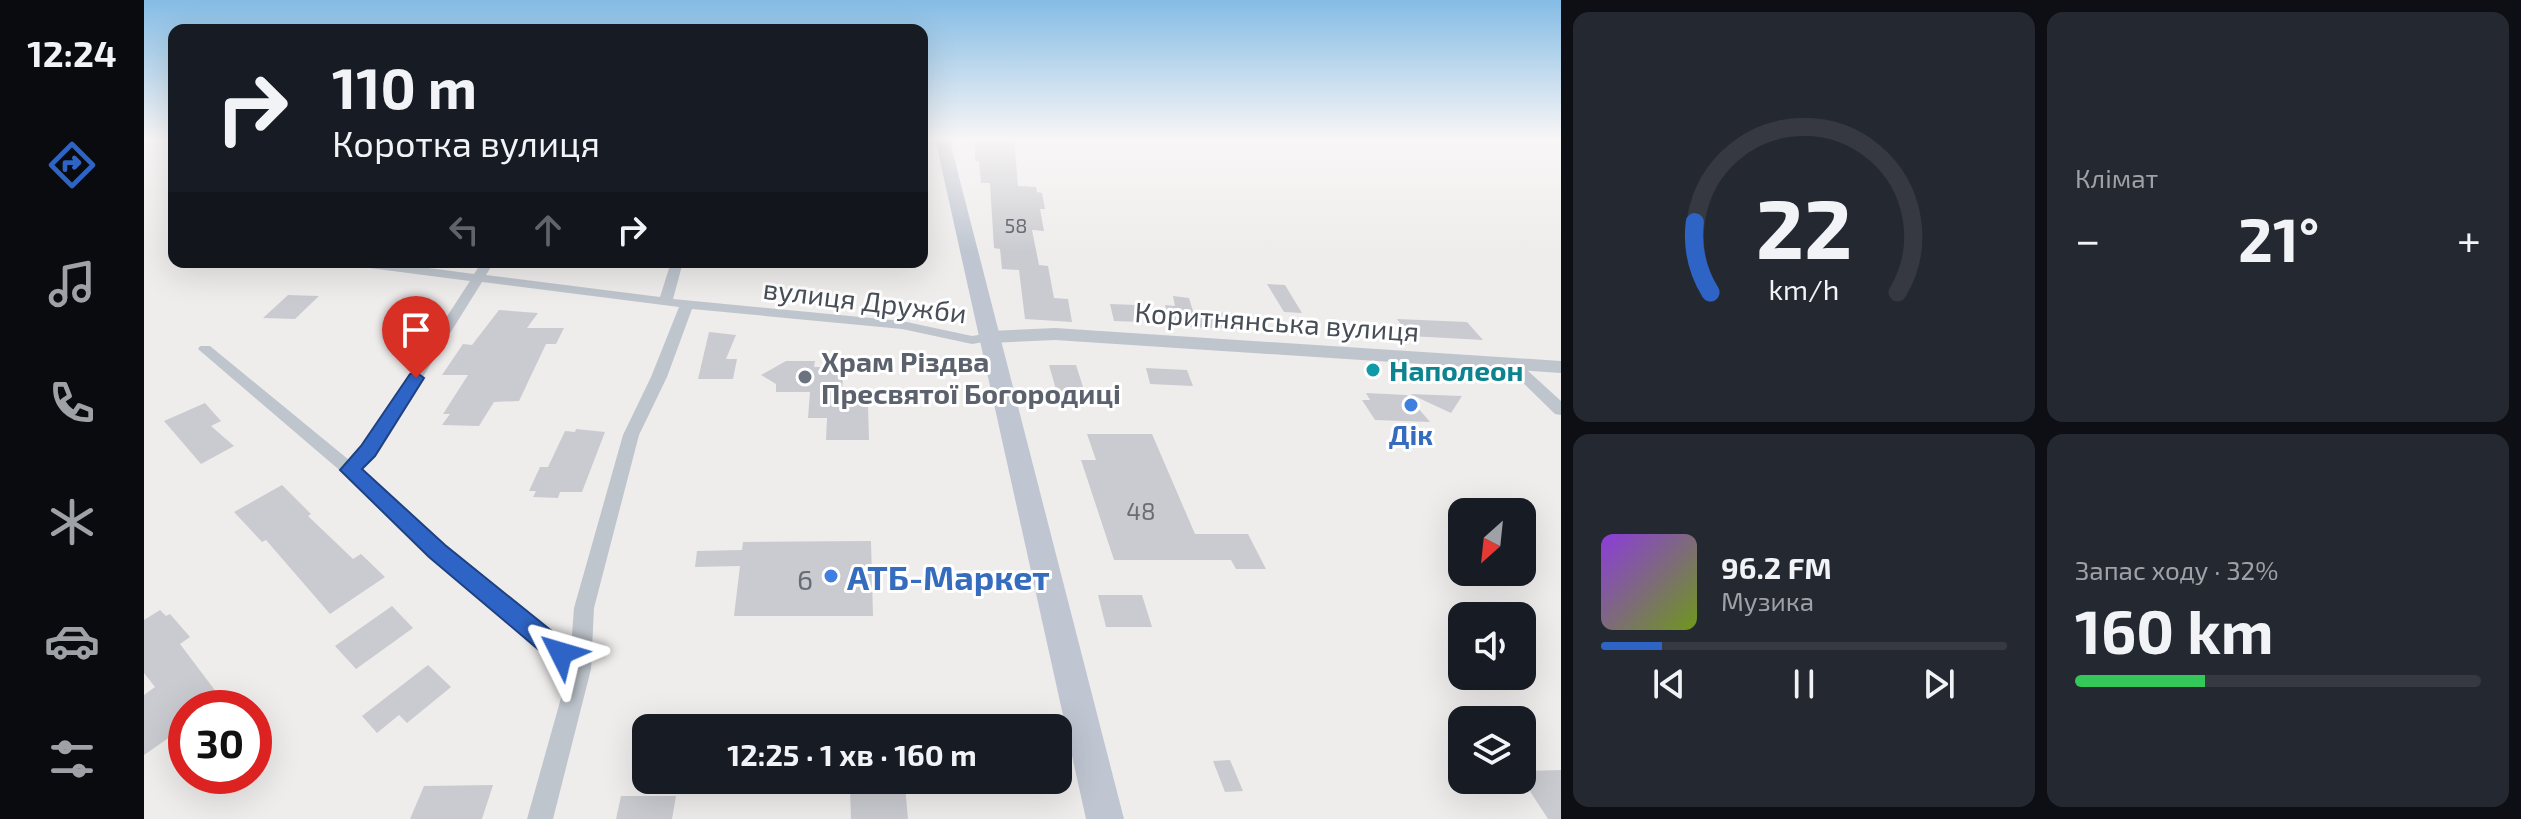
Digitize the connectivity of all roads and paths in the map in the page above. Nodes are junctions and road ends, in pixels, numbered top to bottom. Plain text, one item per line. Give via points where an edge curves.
1 (951, 176) edge
2 (396, 268) edge
3 (485, 268) edge
4 (675, 268) edge
5 (479, 280) junction
6 (665, 302) junction
7 (687, 303) junction
8 (990, 337) junction
9 (205, 349) dead end
10 (1512, 364) junction
11 (1561, 367) edge
12 (1561, 410) edge
13 (350, 470) junction
14 (580, 669) junction
15 (540, 819) edge
16 (1105, 819) edge

1 - 8 main road
2 - 5 street, вулиця Дружби
3 - 5 street
4 - 6 street
5 - 6 street, вулиця Дружби
5 - 13 street via 368,451
6 - 7 street, вулиця Дружби
7 - 8 street, вулиця Дружби via 902,325 972,340
7 - 14 street via 631,435 584,608
8 - 10 street, Коритнянська вулиця via 1055,334
8 - 16 main road
9 - 13 street
10 - 11 street, Коритнянська вулиця
10 - 12 street
13 - 14 street via 437,551
14 - 15 street

